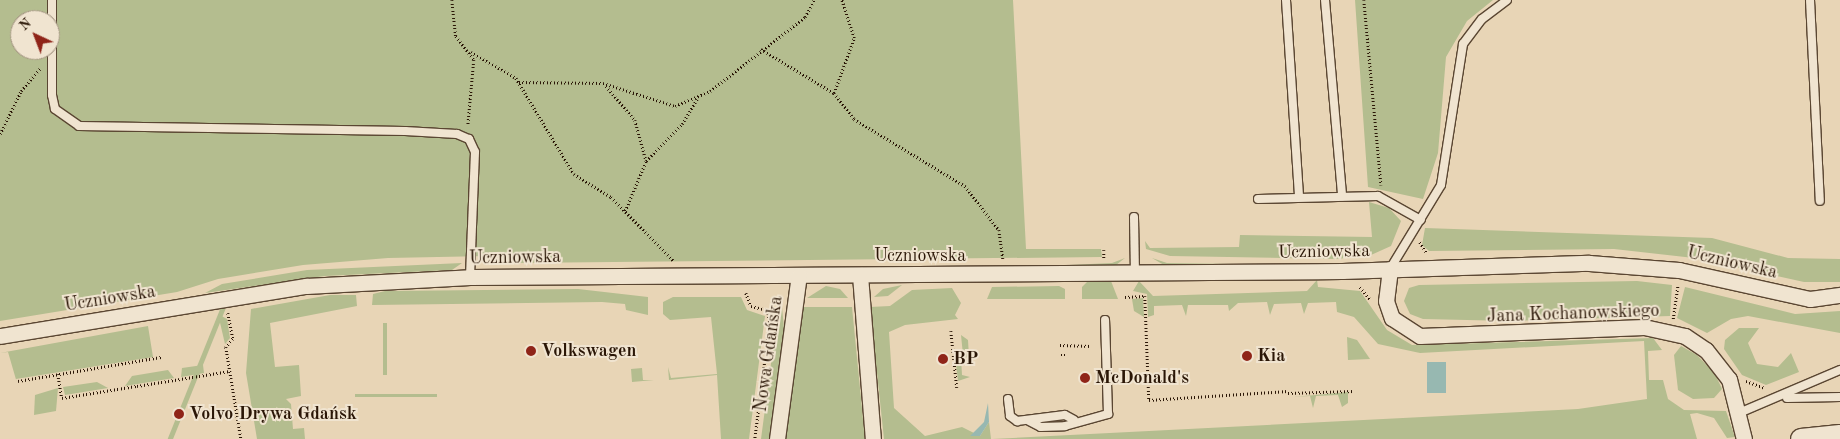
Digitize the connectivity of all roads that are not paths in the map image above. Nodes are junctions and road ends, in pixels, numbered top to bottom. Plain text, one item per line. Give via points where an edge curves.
1 (52, 0) edge
2 (1286, 0) edge
3 (1325, 0) edge
4 (1507, 0) edge
5 (1810, 0) edge
6 (1342, 196) junction
7 (1300, 198) junction
8 (1258, 199) dead end
9 (1820, 202) dead end
10 (1134, 217) dead end
11 (1422, 220) junction
12 (1390, 269) junction
13 (1135, 273) junction
14 (799, 274) junction
15 (860, 274) junction
16 (470, 277) junction
17 (1840, 295) edge
18 (1105, 320) dead end
19 (0, 336) edge
20 (1840, 370) edge
21 (1840, 397) edge
22 (1783, 398) junction
23 (1008, 399) dead end
24 (1739, 413) junction
25 (1840, 435) edge
26 (777, 439) edge
27 (873, 439) edge
28 (1744, 439) edge
29 (1800, 439) edge

1 - 16 lane via 55,109 79,126 404,131 457,134 468,139 475,152
2 - 7 lane
3 - 6 lane
4 - 11 lane via 1471,30 1457,58 1446,167
5 - 9 lane
6 - 7 lane
6 - 11 lane via 1387,198
7 - 8 lane
10 - 13 lane
11 - 12 lane
12 - 13 street, Uczniowska
12 - 17 street, Uczniowska via 1635,264 1679,270 1801,298
12 - 24 street, Jana Kochanowskiego via 1386,301 1398,326 1420,336 1668,330 1699,344 1722,367
13 - 15 street, Uczniowska
14 - 15 street, Uczniowska
14 - 16 street, Uczniowska
14 - 26 street, Nowa Gdańska
15 - 27 street
16 - 19 street, Uczniowska via 306,286
18 - 23 lane via 1109,411 1102,418 1041,427 1010,416
20 - 22 lane
21 - 22 lane
22 - 24 lane
24 - 28 street, Jana Kochanowskiego
25 - 29 main road

